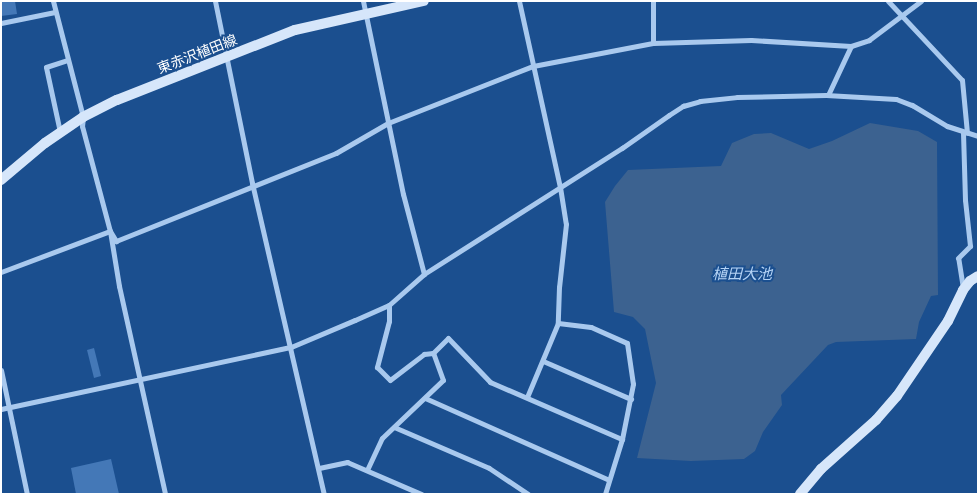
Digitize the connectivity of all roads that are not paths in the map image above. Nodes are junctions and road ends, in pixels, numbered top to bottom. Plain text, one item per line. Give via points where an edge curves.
1 (53, 1) edge
2 (215, 1) edge
3 (362, 1) edge
4 (424, 1) edge
5 (519, 1) edge
6 (653, 1) edge
7 (888, 1) edge
8 (921, 1) edge
9 (56, 12) junction
10 (366, 15) junction
11 (901, 15) junction
12 (1, 23) edge
13 (653, 43) junction
14 (851, 46) junction
15 (227, 57) junction
16 (68, 60) junction
17 (533, 66) junction
18 (828, 95) junction
19 (83, 118) junction
20 (388, 123) junction
21 (61, 133) junction
22 (965, 133) junction
23 (978, 136) edge
24 (1, 180) edge
25 (253, 186) junction
26 (560, 187) junction
27 (110, 231) junction
28 (1, 272) edge
29 (424, 274) junction
30 (978, 276) edge
31 (963, 290) junction
32 (389, 305) junction
33 (558, 322) junction
34 (291, 347) junction
35 (433, 353) junction
36 (543, 361) junction
37 (1, 370) edge
38 (140, 380) junction
39 (527, 397) junction
40 (425, 398) junction
41 (631, 399) junction
42 (9, 407) junction
43 (1, 409) edge
44 (394, 427) junction
45 (622, 439) junction
46 (319, 468) junction
47 (367, 470) junction
48 (609, 480) junction
49 (27, 494) edge
50 (165, 494) edge
51 (324, 494) edge
52 (421, 494) edge
53 (528, 494) edge
54 (605, 494) edge
55 (800, 494) edge

1 - 9 street
2 - 15 street
3 - 10 street
4 - 10 main road, 東赤沢植田線
5 - 17 street
6 - 13 street
7 - 11 street
8 - 11 street
9 - 12 street
9 - 16 street
10 - 15 main road, 東赤沢植田線 via 295,30
10 - 20 street
11 - 14 street via 869,40
11 - 22 street via 962,80
13 - 14 street via 751,40
13 - 17 street
14 - 18 street
15 - 19 main road, 東赤沢植田線 via 117,100
15 - 25 street
16 - 19 street
16 - 21 street via 46,66
17 - 20 street
17 - 26 street
18 - 22 street via 896,99
18 - 26 street via 737,97 692,104 669,115
19 - 21 main road, 東赤沢植田線
19 - 27 street via 82,126
20 - 25 street via 336,154
20 - 29 street
21 - 24 main road, 東赤沢植田線
22 - 23 street
22 - 31 street via 965,200 970,246 958,258
25 - 27 street via 116,241
25 - 34 street
26 - 29 street
26 - 33 street via 566,224
27 - 28 street
27 - 38 street
29 - 32 street
30 - 31 main road
31 - 55 main road via 948,321 897,396 876,420 821,469
32 - 34 street
32 - 35 street via 389,321 377,368 390,380 424,354
33 - 36 street
33 - 41 street via 591,327 627,343 633,384
34 - 38 street
34 - 46 street
35 - 39 street via 448,338 490,382
35 - 40 street via 443,380
36 - 39 street
36 - 41 street
37 - 42 street
38 - 42 street
38 - 50 street
39 - 45 street
40 - 44 street
40 - 48 street
41 - 45 street
42 - 43 street
42 - 49 street
44 - 47 street via 382,438
44 - 53 street via 489,468
45 - 48 street
46 - 47 street via 347,462
46 - 51 street
47 - 52 street
48 - 54 street

